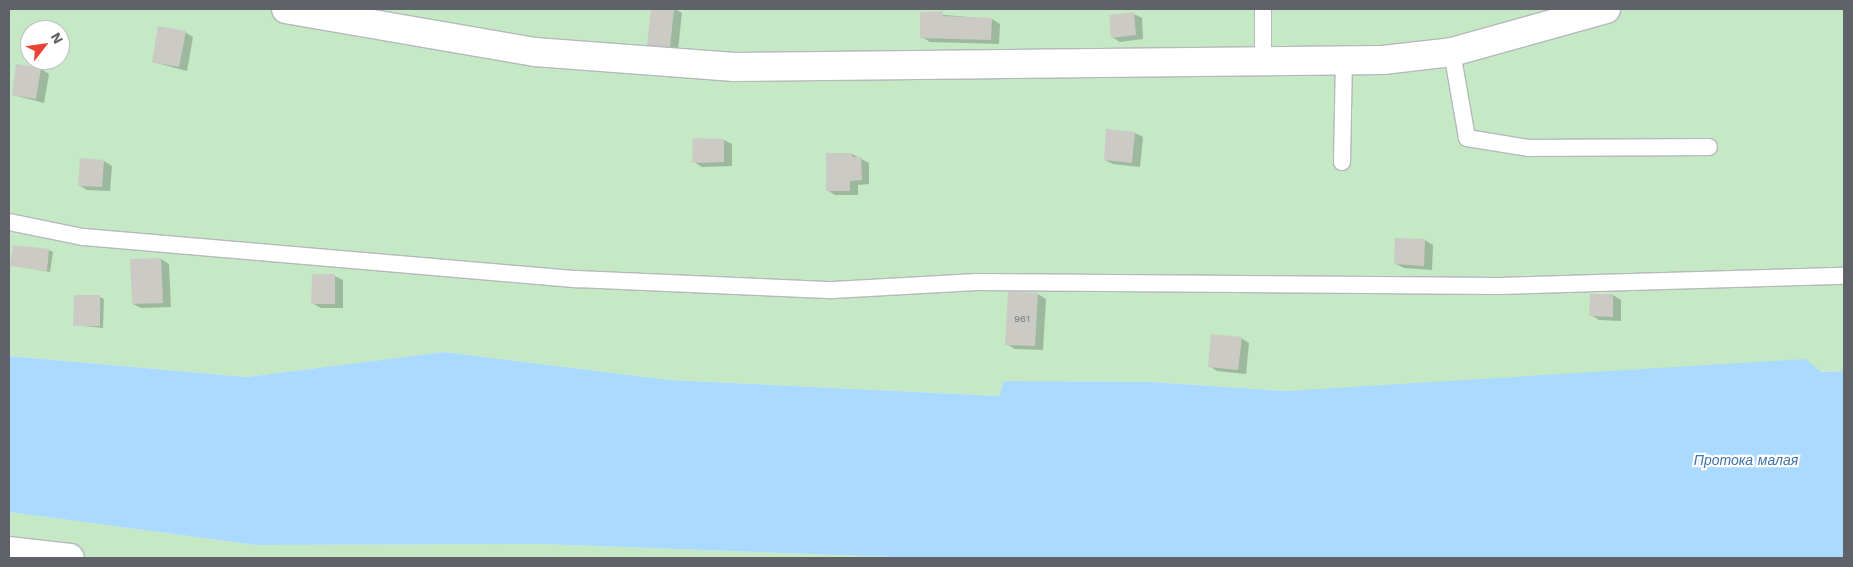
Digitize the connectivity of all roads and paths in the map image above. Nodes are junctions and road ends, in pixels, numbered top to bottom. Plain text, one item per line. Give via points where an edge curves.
1 (286, 9) edge
2 (1263, 9) edge
3 (1606, 9) edge
4 (1452, 52) junction
5 (1344, 60) junction
6 (1263, 61) junction
7 (1709, 148) dead end
8 (1342, 162) dead end
9 (9, 222) edge
10 (1844, 276) edge
11 (9, 551) edge
12 (70, 558) edge

1 - 6 street via 535,52 734,67
2 - 6 lane
3 - 4 street
4 - 5 street via 1384,60
4 - 7 lane via 1467,138 1529,148
5 - 6 street
5 - 8 lane
9 - 10 lane via 83,237 577,279 833,290 977,282 1499,286
11 - 12 street

